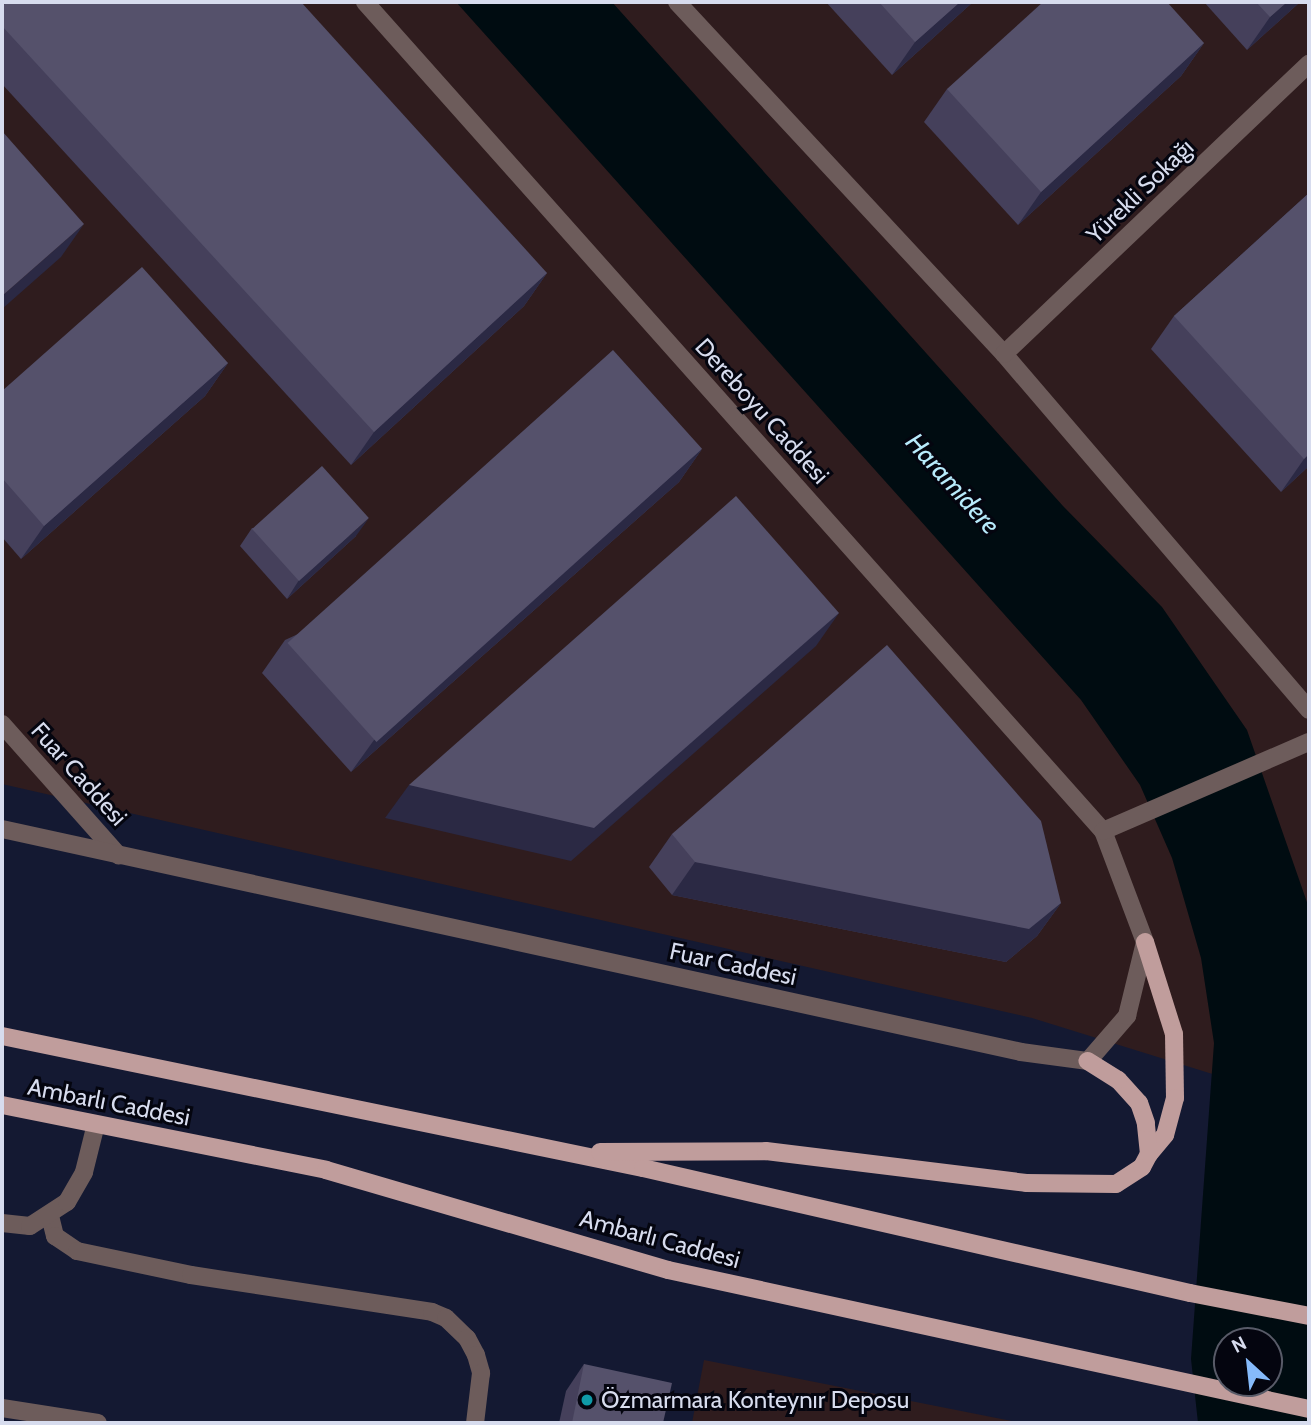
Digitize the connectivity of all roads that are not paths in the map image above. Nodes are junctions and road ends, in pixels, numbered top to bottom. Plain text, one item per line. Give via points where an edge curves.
1 (365, 2) edge
2 (677, 2) edge
3 (1309, 64) edge
4 (1004, 355) junction
5 (1309, 710) edge
6 (2, 724) edge
7 (1309, 742) edge
8 (2, 829) edge
9 (1103, 831) junction
10 (119, 856) junction
11 (1145, 942) junction
12 (2, 1036) edge
13 (1088, 1061) junction
14 (2, 1105) edge
15 (96, 1124) junction
16 (566, 1152) junction
17 (1149, 1154) junction
18 (50, 1216) junction
19 (2, 1223) edge
20 (1309, 1316) edge
21 (2, 1408) edge
22 (1309, 1409) edge
23 (98, 1423) edge
24 (475, 1423) edge

1 - 9 street, Dereboyu Caddesi
2 - 4 street
3 - 4 street, Yürekli Sokağı
4 - 5 street
6 - 10 street, Fuar Caddesi
7 - 9 street
8 - 10 street, Fuar Caddesi
9 - 11 street
10 - 13 street, Fuar Caddesi via 1021,1052
11 - 13 street via 1126,1016
11 - 17 main road via 1174,1034 1175,1098 1165,1135
12 - 16 main road, Ambarlı Caddesi
13 - 17 main road via 1118,1080 1139,1103
14 - 15 main road, Ambarlı Caddesi
15 - 18 street via 77,1188
15 - 22 main road, Ambarlı Caddesi via 326,1170 668,1270
16 - 17 main road via 766,1151 1026,1183 1116,1184 1142,1167
16 - 20 main road, Ambarlı Caddesi
18 - 19 street via 30,1226
18 - 24 street via 55,1236 77,1251 446,1318 477,1355 481,1373
21 - 23 street

